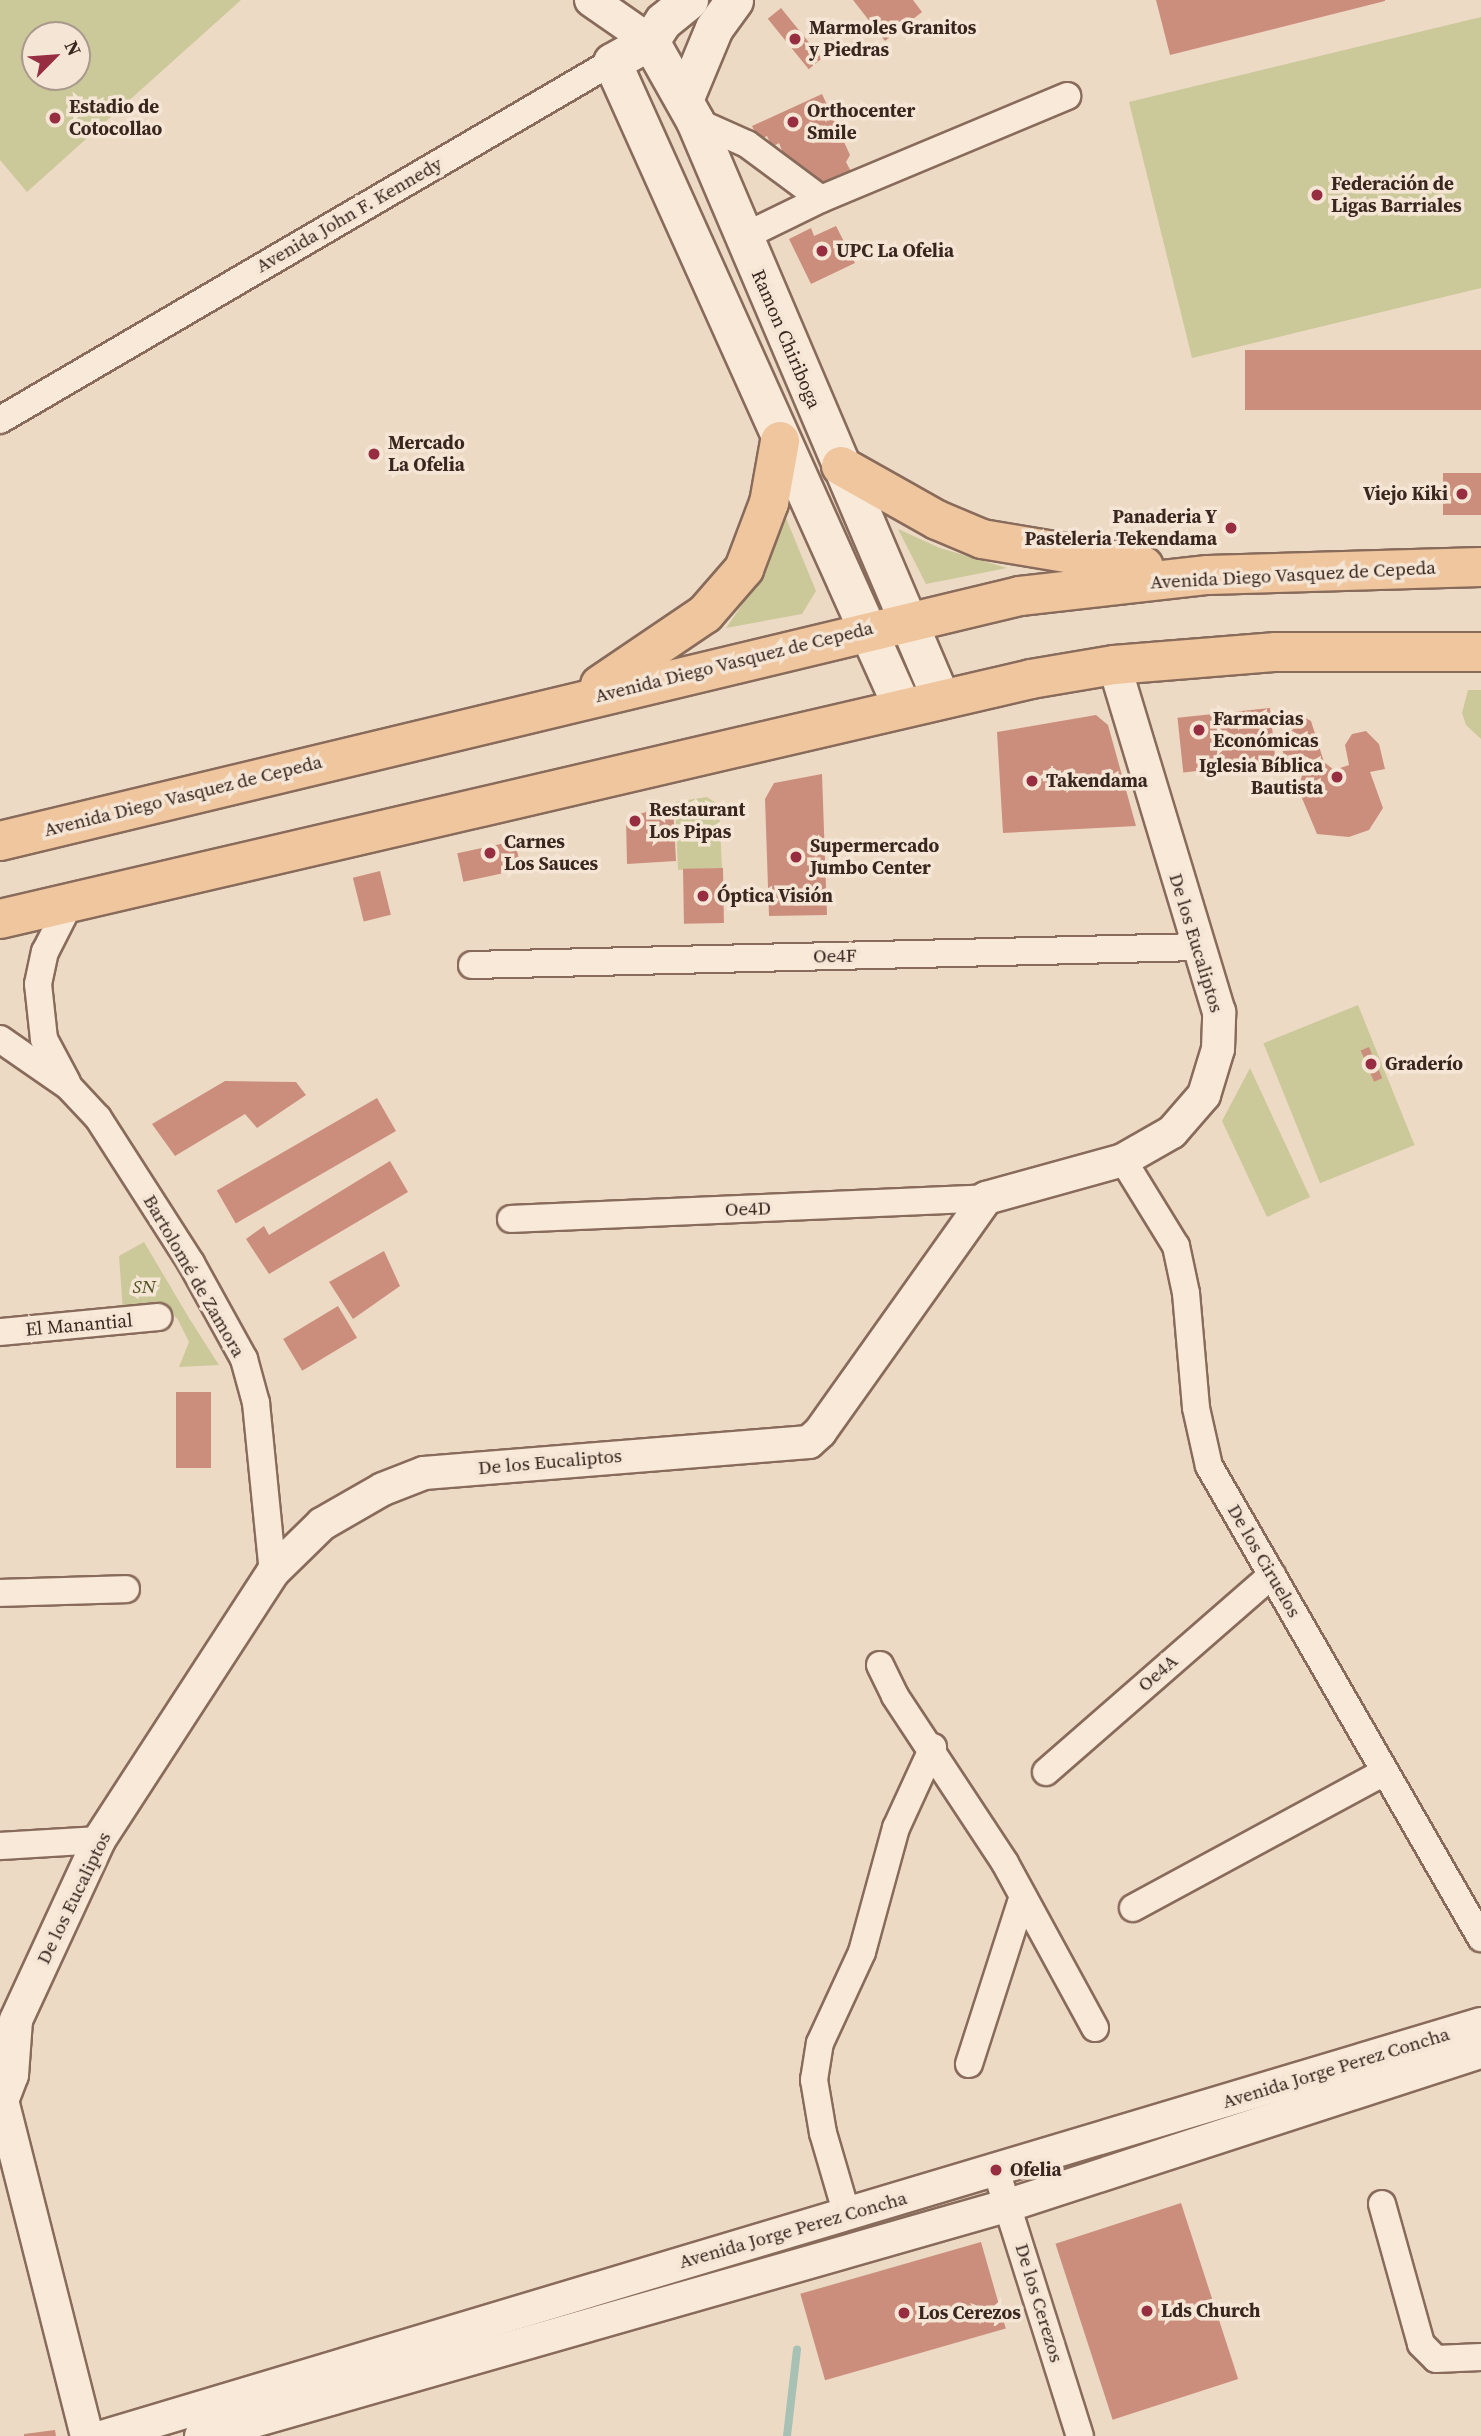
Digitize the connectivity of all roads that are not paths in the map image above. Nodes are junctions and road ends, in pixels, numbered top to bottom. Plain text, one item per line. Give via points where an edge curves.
1 (689, 0) edge
2 (734, 0) edge
3 (594, 3) edge
4 (650, 41) junction
5 (612, 62) junction
6 (1068, 96) dead end
7 (689, 110) junction
8 (821, 199) junction
9 (743, 237) junction
10 (0, 420) edge
11 (780, 441) junction
12 (841, 466) junction
13 (1481, 567) edge
14 (1208, 575) junction
15 (911, 620) junction
16 (866, 629) junction
17 (1481, 652) edge
18 (1114, 665) junction
19 (941, 699) junction
20 (577, 701) junction
21 (902, 707) junction
22 (0, 841) edge
23 (70, 903) junction
24 (0, 919) edge
25 (1198, 947) junction
26 (472, 965) dead end
27 (5, 1048) edge
28 (69, 1087) junction
29 (1123, 1160) junction
30 (986, 1198) junction
31 (511, 1219) dead end
32 (158, 1317) dead end
33 (0, 1332) edge
34 (273, 1572) junction
35 (1272, 1575) junction
36 (126, 1589) dead end
37 (0, 1593) edge
38 (880, 1665) dead end
39 (933, 1747) junction
40 (1046, 1772) dead end
41 (1385, 1772) junction
42 (99, 1840) junction
43 (0, 1846) edge
44 (1023, 1896) junction
45 (1133, 1908) dead end
46 (1481, 1938) edge
47 (1481, 2024) edge
48 (1095, 2028) dead end
49 (1481, 2052) edge
50 (970, 2064) dead end
51 (1, 2101) edge
52 (996, 2170) junction
53 (1382, 2204) dead end
54 (1009, 2206) junction
55 (846, 2215) junction
56 (1481, 2357) edge
57 (87, 2436) edge
58 (105, 2436) edge
59 (201, 2436) edge
60 (1080, 2436) edge

1 - 4 main road, Avenida John F. Kennedy via 663,21
2 - 7 main road via 713,28
3 - 4 street, Ramon Chiriboga
3 - 5 street, Ramon Chiriboga
4 - 5 main road, Avenida John F. Kennedy
4 - 7 main road, Ramon Chiriboga
5 - 10 street, Avenida John F. Kennedy
5 - 11 main road, Ramon Chiriboga
6 - 8 street
7 - 8 street via 747,144
7 - 9 main road, Ramon Chiriboga
8 - 9 street
9 - 12 main road, Ramon Chiriboga
11 - 16 main road, Ramon Chiriboga
11 - 20 main road via 769,503 744,569 705,614
12 - 14 main road via 937,520 982,539
12 - 15 main road, Ramon Chiriboga
13 - 14 main road, Avenida Diego Vasquez de Cepeda
14 - 15 main road, Avenida Diego Vasquez de Cepeda via 1020,596
15 - 16 main road, Avenida Diego Vasquez de Cepeda
15 - 19 main road, Ramon Chiriboga
16 - 20 main road, Avenida Diego Vasquez de Cepeda
16 - 21 main road, Ramon Chiriboga
17 - 18 main road via 1276,652
18 - 19 main road
18 - 25 street, De los Eucaliptos
19 - 21 main road
20 - 22 main road, Avenida Diego Vasquez de Cepeda
21 - 23 main road
23 - 24 main road
23 - 28 street, Bartolomé de Zamora via 45,952 37,984 44,1039
25 - 26 street, Oe4F
25 - 29 street, De los Eucaliptos via 1219,1012 1218,1049 1204,1095 1172,1132
27 - 28 street, Bartolomé de Zamora
28 - 34 street, Bartolomé de Zamora via 98,1118 191,1263 244,1359 256,1403
29 - 30 street, De los Eucaliptos
29 - 35 street, De los Ciruelos via 1176,1246 1186,1293 1196,1408 1209,1466
30 - 31 street, Oe4D
30 - 34 street, De los Eucaliptos via 820,1432 809,1441 424,1473 383,1489 322,1524
32 - 33 street, El Manantial
34 - 42 street, De los Eucaliptos
35 - 40 street, Oe4A
35 - 41 street, De los Ciruelos
36 - 37 street
38 - 39 street via 895,1696
39 - 44 street
39 - 55 street via 896,1828 862,1952 820,2043 814,2080 822,2133
41 - 45 street
41 - 46 street, De los Ciruelos
42 - 43 street
42 - 51 street, De los Eucaliptos via 16,2020 12,2075
44 - 48 street
44 - 50 street
47 - 52 street, Avenida Jorge Perez Concha
49 - 54 street, Avenida Jorge Perez Concha
51 - 57 street, De los Eucaliptos
52 - 54 street, De los Cerezos
52 - 55 street, Avenida Jorge Perez Concha
53 - 56 street via 1421,2344 1436,2359
54 - 59 street, Avenida Jorge Perez Concha
54 - 60 street, De los Cerezos
55 - 58 street, Avenida Jorge Perez Concha

